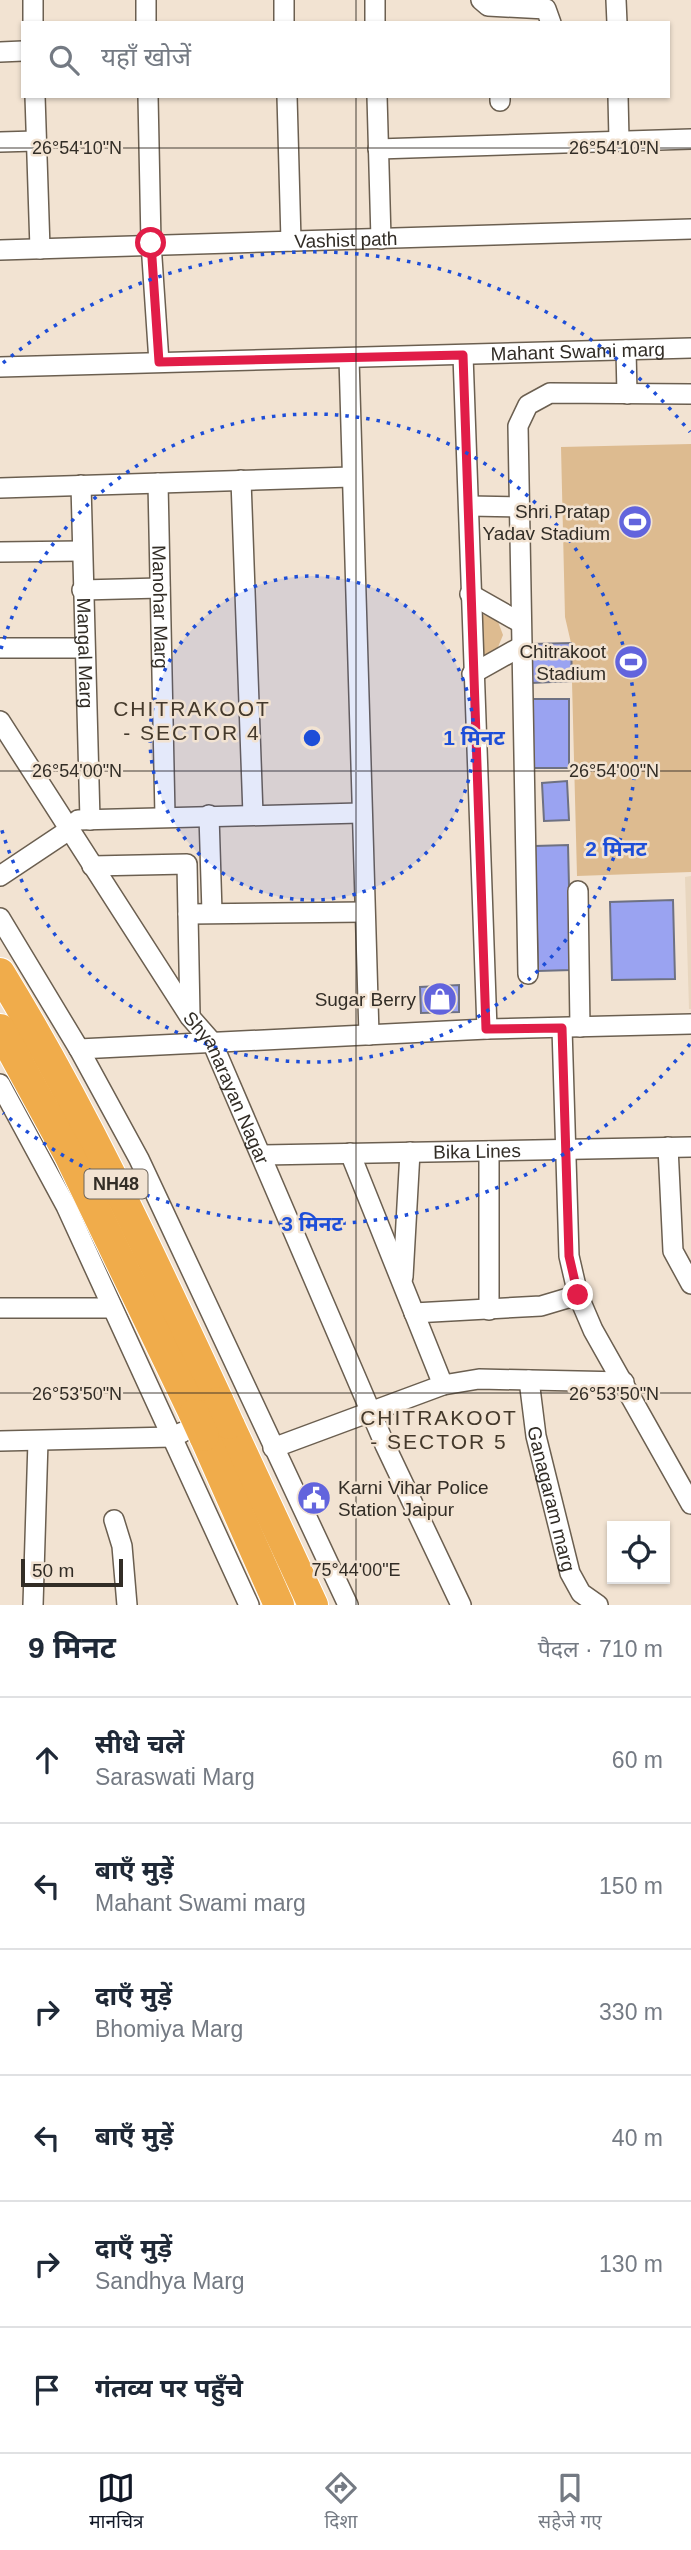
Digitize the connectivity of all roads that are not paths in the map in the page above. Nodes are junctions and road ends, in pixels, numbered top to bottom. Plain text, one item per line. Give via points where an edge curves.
1 (33, 0) edge
2 (146, 0) edge
3 (284, 0) edge
4 (375, 0) edge
5 (616, 0) edge
6 (492, 10) edge
7 (33, 21) edge
8 (146, 21) edge
9 (284, 21) edge
10 (375, 21) edge
11 (550, 21) edge
12 (617, 21) edge
13 (21, 51) edge
14 (0, 52) edge
15 (35, 98) edge
16 (148, 98) edge
17 (287, 98) edge
18 (377, 98) edge
19 (618, 98) edge
20 (691, 139) edge
21 (619, 140) junction
22 (36, 141) junction
23 (0, 142) edge
24 (378, 149) junction
25 (691, 229) edge
26 (381, 239) junction
27 (291, 241) junction
28 (151, 243) junction
29 (40, 249) junction
30 (0, 250) edge
31 (691, 348) edge
32 (626, 350) junction
33 (463, 355) junction
34 (349, 358) junction
35 (159, 362) junction
36 (0, 367) edge
37 (627, 394) junction
38 (691, 394) edge
39 (351, 477) junction
40 (241, 480) junction
41 (158, 483) junction
42 (81, 485) junction
43 (0, 488) edge
44 (469, 506) junction
45 (520, 507) junction
46 (81, 551) junction
47 (0, 552) edge
48 (160, 588) junction
49 (82, 590) junction
50 (470, 594) junction
51 (521, 623) junction
52 (522, 646) junction
53 (0, 648) edge
54 (83, 648) junction
55 (472, 674) junction
56 (0, 721) edge
57 (360, 813) junction
58 (209, 815) junction
59 (253, 815) junction
60 (165, 816) junction
61 (90, 820) junction
62 (66, 826) junction
63 (92, 866) junction
64 (0, 876) edge
65 (578, 891) dead end
66 (364, 912) junction
67 (212, 913) junction
68 (188, 914) junction
69 (0, 918) edge
70 (0, 973) edge
71 (528, 974) dead end
72 (190, 1017) junction
73 (691, 1024) edge
74 (571, 1027) junction
75 (0, 1029) edge
76 (486, 1029) junction
77 (369, 1035) junction
78 (212, 1042) junction
79 (79, 1049) junction
80 (2, 1092) edge
81 (668, 1147) junction
82 (691, 1147) edge
83 (565, 1148) junction
84 (489, 1151) junction
85 (410, 1152) junction
86 (350, 1153) junction
87 (263, 1155) junction
88 (682, 1251) edge
89 (691, 1284) edge
90 (402, 1285) junction
91 (578, 1295) junction
92 (0, 1308) edge
93 (113, 1308) junction
94 (489, 1310) junction
95 (414, 1314) junction
96 (529, 1380) junction
97 (624, 1382) junction
98 (443, 1385) junction
99 (252, 1400) junction
100 (371, 1413) junction
101 (211, 1419) junction
102 (172, 1437) junction
103 (0, 1441) edge
104 (38, 1441) junction
105 (273, 1448) junction
106 (691, 1504) edge
107 (114, 1520) dead end
108 (580, 1599) edge
109 (33, 1605) edge
110 (127, 1605) edge
111 (249, 1605) edge
112 (279, 1605) edge
113 (313, 1605) edge
114 (348, 1605) edge
115 (461, 1605) edge
116 (598, 1605) edge

1 - 7 street
2 - 8 street
3 - 9 street
4 - 10 street
5 - 12 street
6 - 11 street via 546,9
13 - 14 street
15 - 22 street
16 - 28 street
17 - 27 street
18 - 24 street
19 - 21 street
20 - 21 street
21 - 24 street
22 - 23 street
22 - 29 street
24 - 26 street
25 - 26 street, Vashist path
26 - 27 street, Vashist path
27 - 28 street, Vashist path
28 - 29 street, Vashist path
28 - 35 street
29 - 30 street, Vashist path
31 - 32 street, Mahant Swami marg
32 - 33 street, Mahant Swami marg
32 - 37 street
33 - 34 street, Mahant Swami marg
33 - 44 street
34 - 35 street, Mahant Swami marg
34 - 39 street
35 - 36 street, Mahant Swami marg
37 - 38 street
37 - 45 street via 550,393 528,405 519,426
39 - 40 street
39 - 57 street
40 - 41 street
40 - 59 street
41 - 42 street
41 - 48 street, Manohar Marg
42 - 43 street
42 - 46 street, Mangal Marg
44 - 45 street
44 - 50 street
45 - 51 street
46 - 47 street
46 - 49 street, Mangal Marg
48 - 49 street
48 - 60 street, Manohar Marg
49 - 54 street, Mangal Marg
50 - 51 street
50 - 55 street
51 - 52 street
52 - 55 street
52 - 71 street
53 - 54 street
54 - 61 street, Mangal Marg
55 - 76 street
56 - 62 street, Shyanarayan Nagar
57 - 59 street
57 - 66 street
58 - 59 street
58 - 60 street
58 - 67 street
60 - 61 street
61 - 62 street
62 - 63 street, Shyanarayan Nagar
62 - 64 street
63 - 68 street via 187,863
63 - 72 street, Shyanarayan Nagar
65 - 74 street
66 - 67 street
66 - 77 street
67 - 68 street
68 - 72 street
69 - 79 street
70 - 101 highway, NH48 via 97,1145
72 - 78 street, Shyanarayan Nagar
73 - 74 street
74 - 76 street
74 - 83 street
75 - 101 highway, NH48
76 - 77 street
77 - 78 street
78 - 79 street
78 - 87 street, Shyanarayan Nagar
79 - 99 street via 145,1171
80 - 93 street via 66,1206
81 - 82 street, Bika Lines
81 - 83 street, Bika Lines
81 - 88 street
83 - 84 street, Bika Lines
83 - 91 street via 569,1256
84 - 85 street, Bika Lines
84 - 94 street
85 - 86 street, Bika Lines
85 - 90 street
86 - 87 street, Bika Lines
86 - 90 street
87 - 100 street, Shyanarayan Nagar
88 - 89 street
90 - 95 street
91 - 94 street via 541,1306
91 - 97 street
92 - 93 street
93 - 102 street
94 - 95 street
95 - 98 street
96 - 97 street
96 - 98 street via 479,1379
96 - 108 street, Ganagaram marg via 536,1436
97 - 106 street
98 - 100 street
99 - 102 street
99 - 105 street
100 - 105 street
100 - 115 street, Shyanarayan Nagar
101 - 112 highway, NH48
101 - 113 highway, NH48
102 - 104 street
102 - 111 street
103 - 104 street
104 - 109 street
105 - 114 street
107 - 110 street via 122,1546
108 - 116 street, Ganagaram marg

